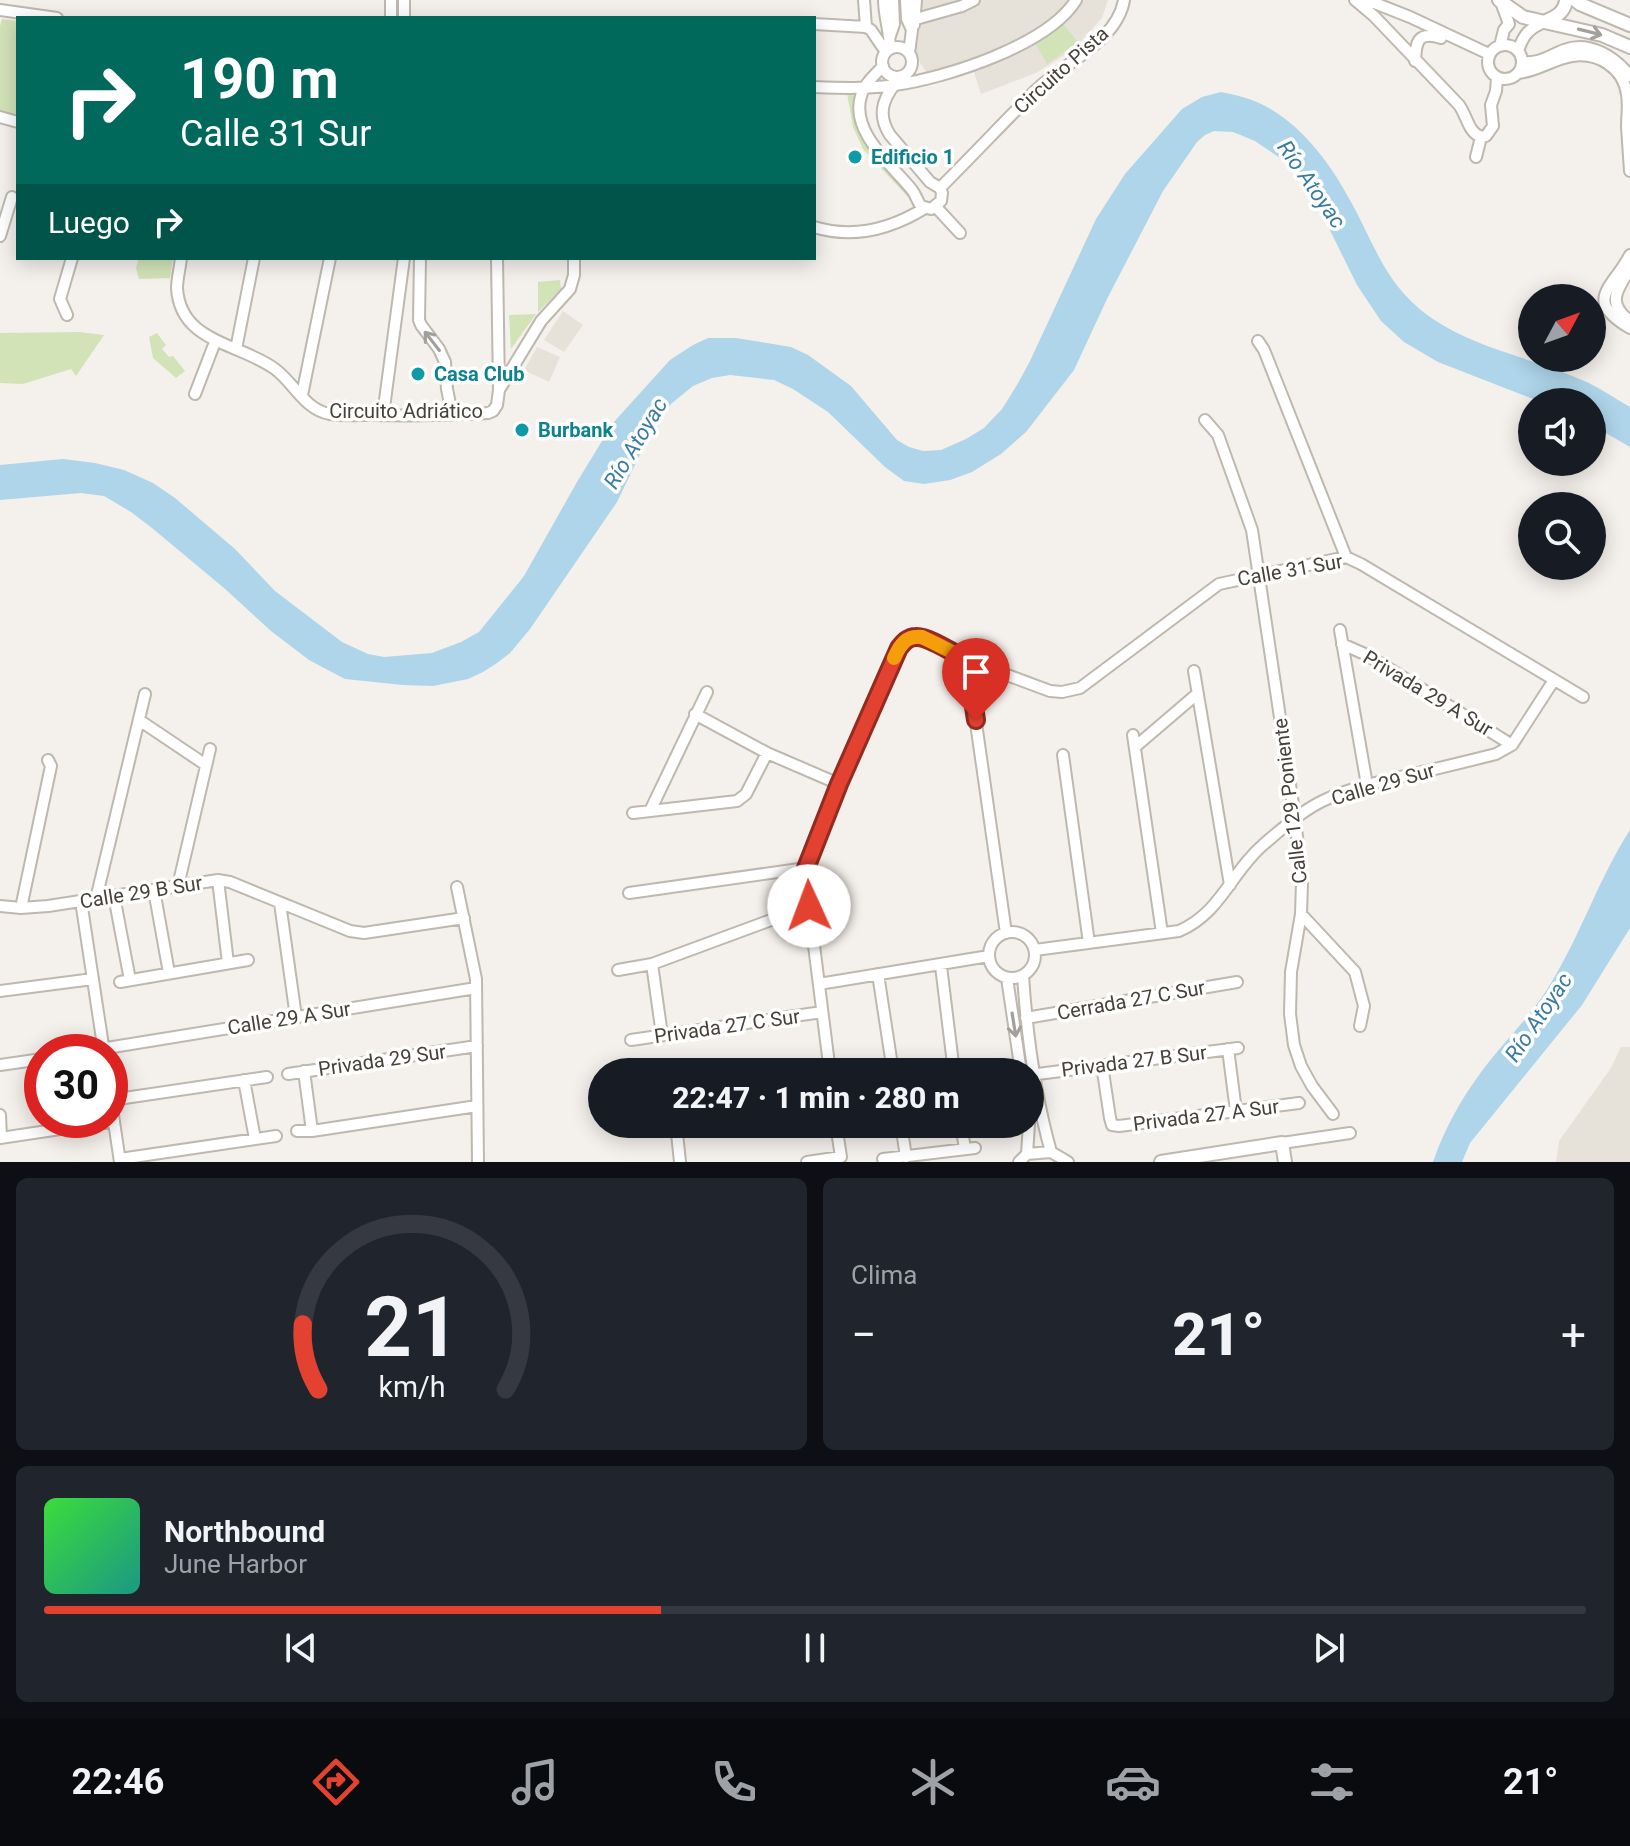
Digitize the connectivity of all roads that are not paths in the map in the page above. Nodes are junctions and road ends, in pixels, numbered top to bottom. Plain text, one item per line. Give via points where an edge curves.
1 (884, 0) edge
2 (893, 0) edge
3 (906, 0) edge
4 (916, 0) edge
5 (974, 0) edge
6 (1076, 0) edge
7 (1117, 0) edge
8 (1124, 0) edge
9 (1355, 0) edge
10 (1367, 0) edge
11 (1566, 0) edge
12 (1575, 0) edge
13 (1500, 1) edge
14 (864, 5) edge
15 (0, 10) edge
16 (43, 16) edge
17 (916, 19) junction
18 (1115, 20) junction
19 (1546, 21) junction
20 (816, 24) edge
21 (1630, 25) edge
22 (866, 27) junction
23 (912, 30) junction
24 (890, 36) junction
25 (1471, 46) junction
26 (1500, 46) junction
27 (1630, 47) edge
28 (888, 51) junction
29 (1566, 53) junction
30 (1489, 54) junction
31 (911, 58) junction
32 (1415, 61) junction
33 (1519, 62) junction
34 (883, 66) junction
35 (902, 76) junction
36 (1630, 76) edge
37 (1497, 78) junction
38 (931, 79) junction
39 (893, 86) junction
40 (816, 87) edge
41 (864, 88) junction
42 (1628, 124) edge
43 (1481, 137) junction
44 (1476, 157) dead end
45 (1630, 171) edge
46 (940, 188) junction
47 (0, 194) edge
48 (15, 198) edge
49 (930, 208) junction
50 (816, 227) edge
51 (960, 233) dead end
52 (0, 236) edge
53 (1630, 255) edge
54 (71, 260) edge
55 (181, 260) edge
56 (254, 260) edge
57 (330, 260) edge
58 (404, 260) edge
59 (420, 260) edge
60 (497, 260) edge
61 (574, 260) edge
62 (1630, 269) edge
63 (1610, 298) junction
64 (67, 315) dead end
65 (1630, 321) edge
66 (1630, 328) edge
67 (1258, 341) dead end
68 (215, 342) junction
69 (236, 349) junction
70 (499, 390) junction
71 (195, 394) dead end
72 (302, 395) junction
73 (452, 414) junction
74 (383, 415) junction
75 (1205, 420) dead end
76 (1346, 557) junction
77 (1260, 574) junction
78 (1340, 630) dead end
79 (1342, 644) junction
80 (967, 660) junction
81 (1194, 671) dead end
82 (1554, 680) junction
83 (707, 692) dead end
84 (145, 694) dead end
85 (1197, 694) junction
86 (1583, 697) dead end
87 (695, 714) junction
88 (139, 720) junction
89 (1512, 745) junction
90 (210, 749) dead end
91 (767, 753) junction
92 (1063, 755) dead end
93 (48, 760) dead end
94 (206, 765) junction
95 (839, 784) junction
96 (1367, 785) junction
97 (651, 809) junction
98 (633, 813) dead end
99 (1295, 818) junction
100 (806, 868) junction
101 (218, 880) junction
102 (1230, 885) junction
103 (178, 886) junction
104 (457, 887) dead end
105 (154, 890) junction
106 (629, 893) dead end
107 (114, 896) junction
108 (96, 899) junction
109 (81, 901) junction
110 (280, 903) junction
111 (0, 906) edge
112 (809, 906) junction
113 (21, 908) junction
114 (1301, 914) junction
115 (464, 918) junction
116 (1006, 933) junction
117 (1162, 933) junction
118 (1089, 943) junction
119 (1035, 950) junction
120 (989, 956) junction
121 (248, 960) dead end
122 (228, 963) junction
123 (652, 964) junction
124 (941, 966) junction
125 (618, 970) dead end
126 (169, 973) junction
127 (878, 974) junction
128 (1023, 976) junction
129 (1007, 978) junction
130 (93, 979) junction
131 (1237, 982) dead end
132 (819, 984) junction
133 (476, 988) junction
134 (0, 991) edge
135 (822, 1012) junction
136 (296, 1017) junction
137 (1026, 1018) junction
138 (1360, 1026) dead end
139 (102, 1034) edge
140 (662, 1035) junction
141 (631, 1040) dead end
142 (128, 1046) edge
143 (477, 1046) junction
144 (828, 1058) edge
145 (891, 1058) edge
146 (952, 1058) edge
147 (1019, 1058) edge
148 (1030, 1058) edge
149 (24, 1062) edge
150 (0, 1065) edge
151 (1102, 1065) junction
152 (304, 1071) junction
153 (1044, 1072) edge
154 (288, 1074) dead end
155 (267, 1077) dead end
156 (244, 1080) junction
157 (128, 1097) edge
158 (1299, 1103) dead end
159 (477, 1106) junction
160 (1236, 1111) junction
161 (1333, 1114) dead end
162 (0, 1115) edge
163 (1044, 1129) edge
164 (297, 1131) dead end
165 (312, 1131) junction
166 (1350, 1133) dead end
167 (24, 1134) edge
168 (276, 1136) dead end
169 (0, 1138) edge
170 (117, 1138) edge
171 (677, 1138) edge
172 (838, 1138) edge
173 (903, 1138) edge
174 (966, 1138) edge
175 (1027, 1138) edge
176 (255, 1139) junction
177 (1282, 1143) junction
178 (1051, 1152) junction
179 (906, 1157) junction
180 (1023, 1158) edge
181 (883, 1159) dead end
182 (120, 1160) edge
183 (478, 1162) edge
184 (680, 1162) edge
185 (807, 1162) edge
186 (1068, 1162) edge
187 (1161, 1162) edge
188 (1285, 1162) edge

1 - 24 street
2 - 24 street
3 - 23 street
4 - 17 street
5 - 17 street
6 - 38 street, Circuito Pista via 1061,18 1012,49
7 - 18 street
8 - 18 street, Circuito Pista
9 - 32 street
10 - 25 street
11 - 19 street via 1563,10
12 - 21 street
13 - 19 street via 1523,17
13 - 26 street via 1509,24
14 - 22 street
15 - 16 street
17 - 23 street
18 - 46 street, Circuito Pista via 1101,39 1038,88
19 -> 27 street
19 - 33 street via 1526,33
20 - 22 street
22 - 28 street
23 - 31 street
24 - 28 street
25 - 30 street
25 - 32 street via 1426,35 1417,41
26 - 30 street
26 - 33 street via 1508,45
28 - 31 street via 900,47
28 - 34 street
29 - 33 street
29 - 36 street via 1582,47 1600,52
29 - 42 street via 1597,57 1616,71 1628,96
30 - 37 street via 1487,65
31 - 35 street via 909,71
31 - 38 street
32 - 43 street via 1459,105 1472,132
33 - 37 street via 1509,79
34 - 35 street via 893,76
34 - 41 street
35 - 39 street
37 - 43 street via 1493,126
38 - 39 street, Circuito Pista
39 - 41 street, Circuito Pista
39 - 46 street via 881,115 885,127
40 - 41 street, Circuito Pista
41 - 49 street via 859,112 866,134 917,202
42 - 45 street
43 - 44 street
46 - 49 street via 942,198
47 - 48 street
48 - 52 street
49 - 50 street via 875,229
49 - 51 street
53 - 63 street via 1609,286
54 - 64 street via 60,299
55 - 68 street, Circuito Adriático via 181,306 196,329
56 - 69 street
57 - 72 street
58 - 74 street
73 -> 59 street via 443,355 419,320
60 - 70 street
61 - 70 street, Circuito Adriático via 570,289 541,321
62 - 63 street
63 - 65 street
63 - 66 street via 1608,313
67 - 76 street
68 - 69 street, Circuito Adriático
68 - 71 street
69 - 72 street, Circuito Adriático via 272,367
70 - 73 street, Circuito Adriático via 493,411
72 - 74 street, Circuito Adriático via 328,414
73 - 74 street, Circuito Adriático
75 - 77 street, Calle 129 Poniente via 1218,435 1252,530
76 - 77 street, Calle 31 Sur
76 - 82 street, Calle 31 Sur
77 - 80 street, Calle 31 Sur via 1211,589 1073,691 1050,691
77 - 99 street, Calle 129 Poniente
78 - 79 street
79 - 89 street, Privada 29 A Sur
79 - 96 street
80 - 95 street, Calle 31 Sur via 922,637 909,638 899,648
80 - 116 street
81 - 85 street
82 - 86 street, Calle 31 Sur
82 - 89 street
83 - 87 street
84 - 88 street
85 - 102 street
85 - 117 street via 1134,741
87 - 91 street
87 - 97 street
88 - 94 street
88 - 108 street
89 - 96 street, Calle 29 Sur via 1496,754
90 - 94 street
91 - 95 street
91 - 97 street via 737,801
92 - 118 street
93 - 113 street via 51,766
94 - 103 street
95 - 100 street
96 - 99 street, Calle 29 Sur via 1328,798
97 - 98 street
99 - 102 street, Calle 29 Sur via 1260,847
99 - 114 street, Calle 129 Poniente
100 - 106 street
100 - 112 street
101 - 103 street, Calle 29 B Sur
101 - 110 street, Calle 29 B Sur
101 - 122 street
102 - 117 street, Calle 29 Sur via 1202,919
103 - 105 street, Calle 29 B Sur
104 - 115 street
105 - 107 street, Calle 29 B Sur
105 - 126 street
107 - 108 street, Calle 29 B Sur
107 - 126 street via 125,981
108 - 109 street, Calle 29 B Sur
109 - 113 street, Calle 29 B Sur
109 - 130 street
110 - 115 street, Calle 29 B Sur via 364,933
110 - 136 street
111 - 113 street, Calle 29 B Sur
112 - 123 street
112 - 132 street
114 - 138 street via 1355,972 1364,1006
114 - 161 street, Calle 129 Poniente via 1291,972 1294,1045 1312,1086
115 - 133 street
116 - 119 street via 1024,935
116 - 120 street via 995,939
117 - 118 street, Calle 29 Sur
118 - 119 street, Calle 29 Sur
119 - 128 street via 1033,966
120 - 124 street
120 - 129 street via 994,970
121 - 122 street
122 - 126 street
123 - 125 street
123 - 140 street
124 - 127 street
124 - 146 street
127 - 132 street
127 - 145 street
128 - 129 street
128 - 137 street
129 -> 147 street
130 - 134 street
130 - 139 street
131 - 137 street, Cerrada 27 C Sur
132 - 135 street
133 - 136 street, Calle 29 A Sur
133 - 143 street
135 - 140 street, Privada 27 C Sur
135 - 144 street
136 - 142 street, Calle 29 A Sur
137 - 148 street
140 - 141 street, Privada 27 C Sur
143 - 152 street, Privada 29 Sur
143 - 159 street
149 - 150 street
151 - 153 street, Privada 27 B Sur
151 - 160 street, Privada 27 A Sur via 1112,1125
151 - 160 street, Privada 27 B Sur via 1233,1049
152 - 154 street, Privada 29 Sur
152 - 165 street
155 - 156 street
156 - 157 street
156 - 176 street
158 - 160 street, Privada 27 A Sur
159 - 165 street
159 - 183 street
162 - 169 street
163 - 178 street
164 - 165 street
166 - 177 street
167 - 169 street
168 - 176 street
170 - 182 street
171 - 184 street
172 - 185 street via 841,1157
173 - 179 street
174 - 179 street via 970,1149
175 - 180 street
176 - 182 street
177 - 187 street
177 - 188 street
178 - 180 street
178 - 186 street
179 - 181 street

